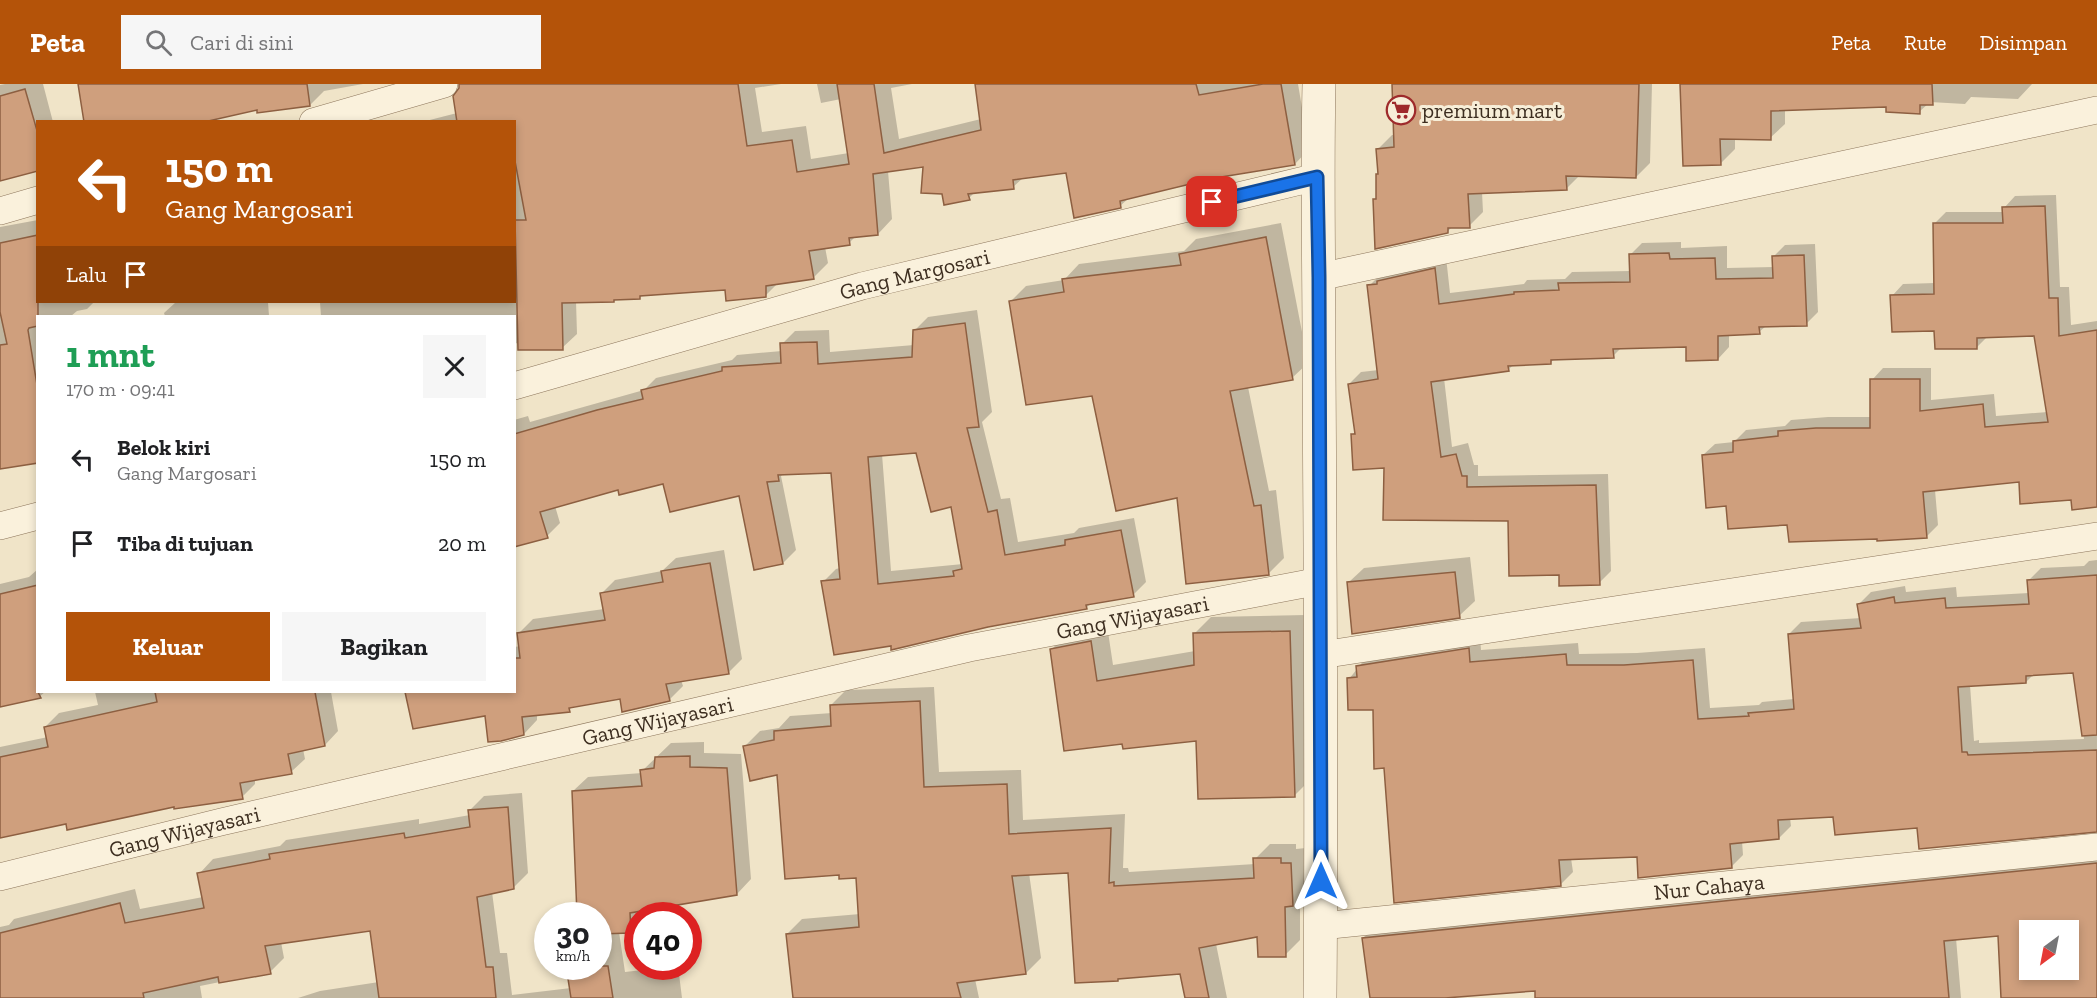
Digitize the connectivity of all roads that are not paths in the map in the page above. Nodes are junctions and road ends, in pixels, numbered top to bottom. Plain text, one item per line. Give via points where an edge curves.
1 (444, 84) edge
2 (1319, 84) edge
3 (2097, 110) edge
4 (320, 120) edge
5 (1317, 177) junction
6 (36, 201) edge
7 (0, 211) edge
8 (1319, 277) junction
9 (516, 385) edge
10 (36, 517) edge
11 (0, 526) edge
12 (2097, 536) edge
13 (1320, 581) junction
14 (1321, 655) junction
15 (2097, 847) edge
16 (0, 877) edge
17 (1321, 926) junction
18 (1320, 998) edge

1 - 4 street
2 - 5 street
3 - 8 street
5 - 8 street
5 - 9 street, Gang Margosari via 862,286
6 - 7 street
8 - 13 street
10 - 11 street
12 - 14 street
13 - 14 street
13 - 16 street, Gang Wijayasari via 969,648
14 - 17 street
15 - 17 street, Nur Cahaya
17 - 18 street

